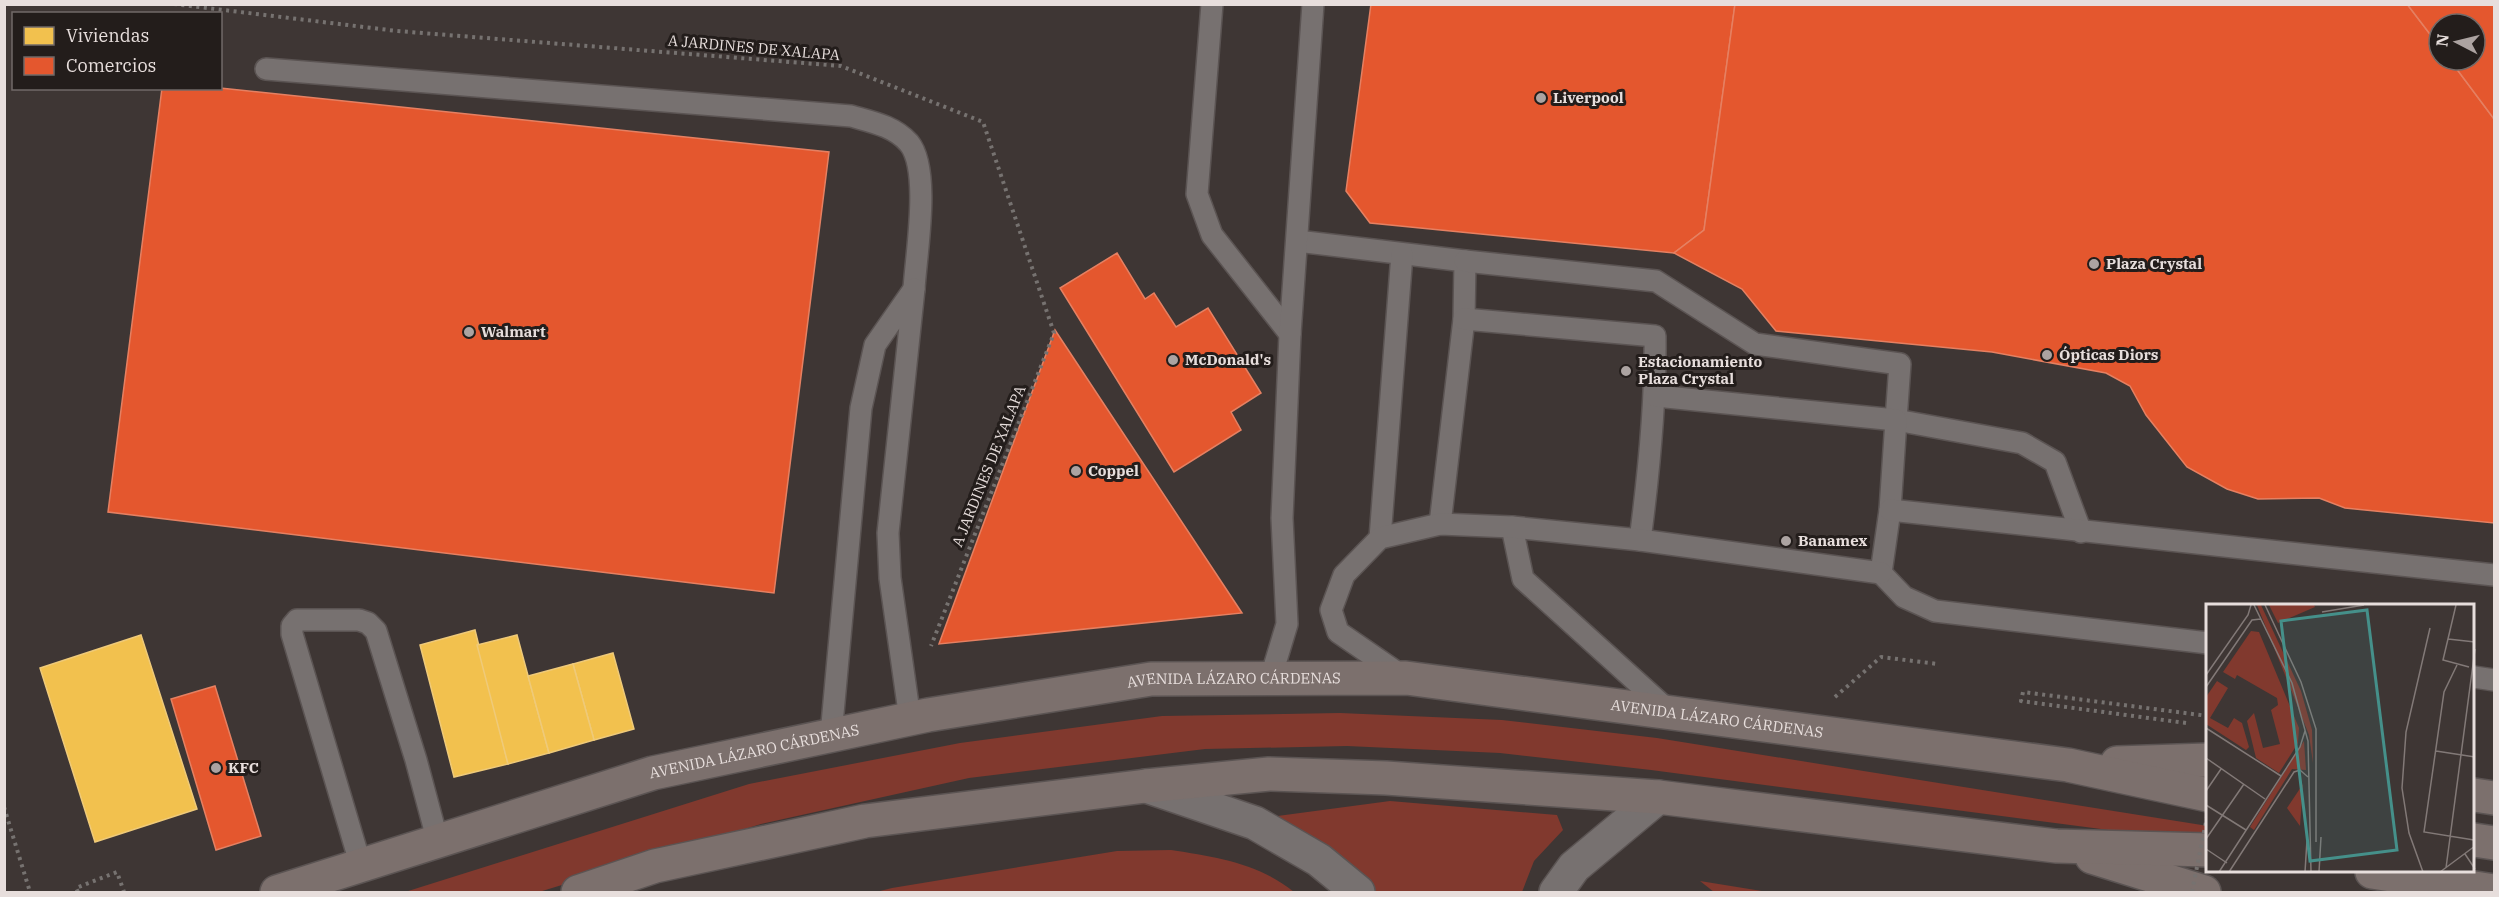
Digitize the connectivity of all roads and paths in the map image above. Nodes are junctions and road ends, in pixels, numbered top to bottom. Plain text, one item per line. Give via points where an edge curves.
1 (174, 4) edge
2 (1212, 4) edge
3 (1313, 4) edge
4 (266, 69) dead end
5 (1298, 241) junction
6 (1402, 254) junction
7 (1465, 261) junction
8 (914, 289) junction
9 (1464, 319) junction
10 (1290, 334) junction
11 (1656, 396) junction
12 (1896, 420) junction
13 (1890, 510) junction
14 (1440, 524) junction
15 (1512, 527) junction
16 (2081, 532) junction
17 (1380, 538) junction
18 (1640, 540) junction
19 (1881, 573) junction
20 (2494, 575) edge
21 (2206, 643) edge
22 (927, 654) dead end
23 (1938, 664) dead end
24 (1271, 677) junction
25 (2475, 677) edge
26 (1406, 678) junction
27 (2494, 680) edge
28 (1671, 713) junction
29 (2206, 716) edge
30 (910, 719) junction
31 (2196, 724) dead end
32 (1798, 730) junction
33 (831, 735) junction
34 (2206, 760) edge
35 (2068, 765) junction
36 (1146, 786) junction
37 (2206, 795) edge
38 (2475, 795) edge
39 (1658, 797) junction
40 (2494, 798) edge
41 (4, 807) edge
42 (2206, 822) edge
43 (2475, 840) edge
44 (438, 842) junction
45 (2494, 843) edge
46 (2056, 846) junction
47 (2206, 850) edge
48 (361, 866) junction
49 (2378, 873) edge
50 (77, 890) edge
51 (2494, 891) edge
52 (30, 892) edge
53 (124, 892) edge
54 (277, 892) edge
55 (578, 892) edge
56 (1358, 892) edge
57 (1556, 892) edge
58 (2192, 892) edge
59 (2204, 892) edge

1 - 22 path, A JARDINES DE XALAPA via 397,31 841,66 983,122 1054,333
2 - 10 lane via 1197,194 1212,235
3 - 5 lane
4 - 8 lane via 851,116 887,126 909,143 918,160
5 - 6 lane
5 - 10 lane
6 - 7 lane
6 - 17 lane
7 - 9 lane
7 - 12 lane via 1656,281 1755,344 1899,364
8 - 30 lane via 888,533 890,578
8 - 33 lane via 875,345 861,408
9 - 11 lane via 1655,336
9 - 14 lane
10 - 24 lane via 1282,518 1287,624
11 - 12 lane
11 - 18 lane
12 - 13 lane
12 - 16 lane via 2022,443 2055,462
13 - 16 lane
13 - 19 lane
14 - 15 lane
14 - 17 lane
15 - 18 lane
15 - 28 lane via 1523,579
16 - 20 lane
17 - 26 lane via 1344,575 1331,610 1338,632
18 - 19 lane
19 - 21 lane via 1904,597 1935,611
23 - 32 path via 1881,657
24 - 26 highway, AVENIDA LÁZARO CÁRDENAS
24 - 30 highway, AVENIDA LÁZARO CÁRDENAS via 1151,679
25 - 27 lane
26 - 28 highway, AVENIDA LÁZARO CÁRDENAS
28 - 32 highway, AVENIDA LÁZARO CÁRDENAS
29 - 31 path via 2023,692 2021,701
30 - 33 highway, AVENIDA LÁZARO CÁRDENAS
32 - 35 highway, AVENIDA LÁZARO CÁRDENAS
33 - 44 highway, AVENIDA LÁZARO CÁRDENAS via 652,773
34 - 35 highway
35 - 37 highway, AVENIDA LÁZARO CÁRDENAS
36 - 39 highway via 1269,774
36 - 55 highway via 865,822 655,866
36 - 56 street via 1255,823 1318,860
38 - 40 highway
39 - 46 highway
39 - 57 street via 1574,867
41 - 52 path
42 - 58 path, bridge
43 - 45 highway
44 - 48 highway, AVENIDA LÁZARO CÁRDENAS
44 - 48 lane via 376,631 359,620 297,620 292,634
46 - 47 highway
46 - 59 highway
48 - 54 highway, AVENIDA LÁZARO CÁRDENAS
49 - 51 highway
50 - 53 path via 117,872

